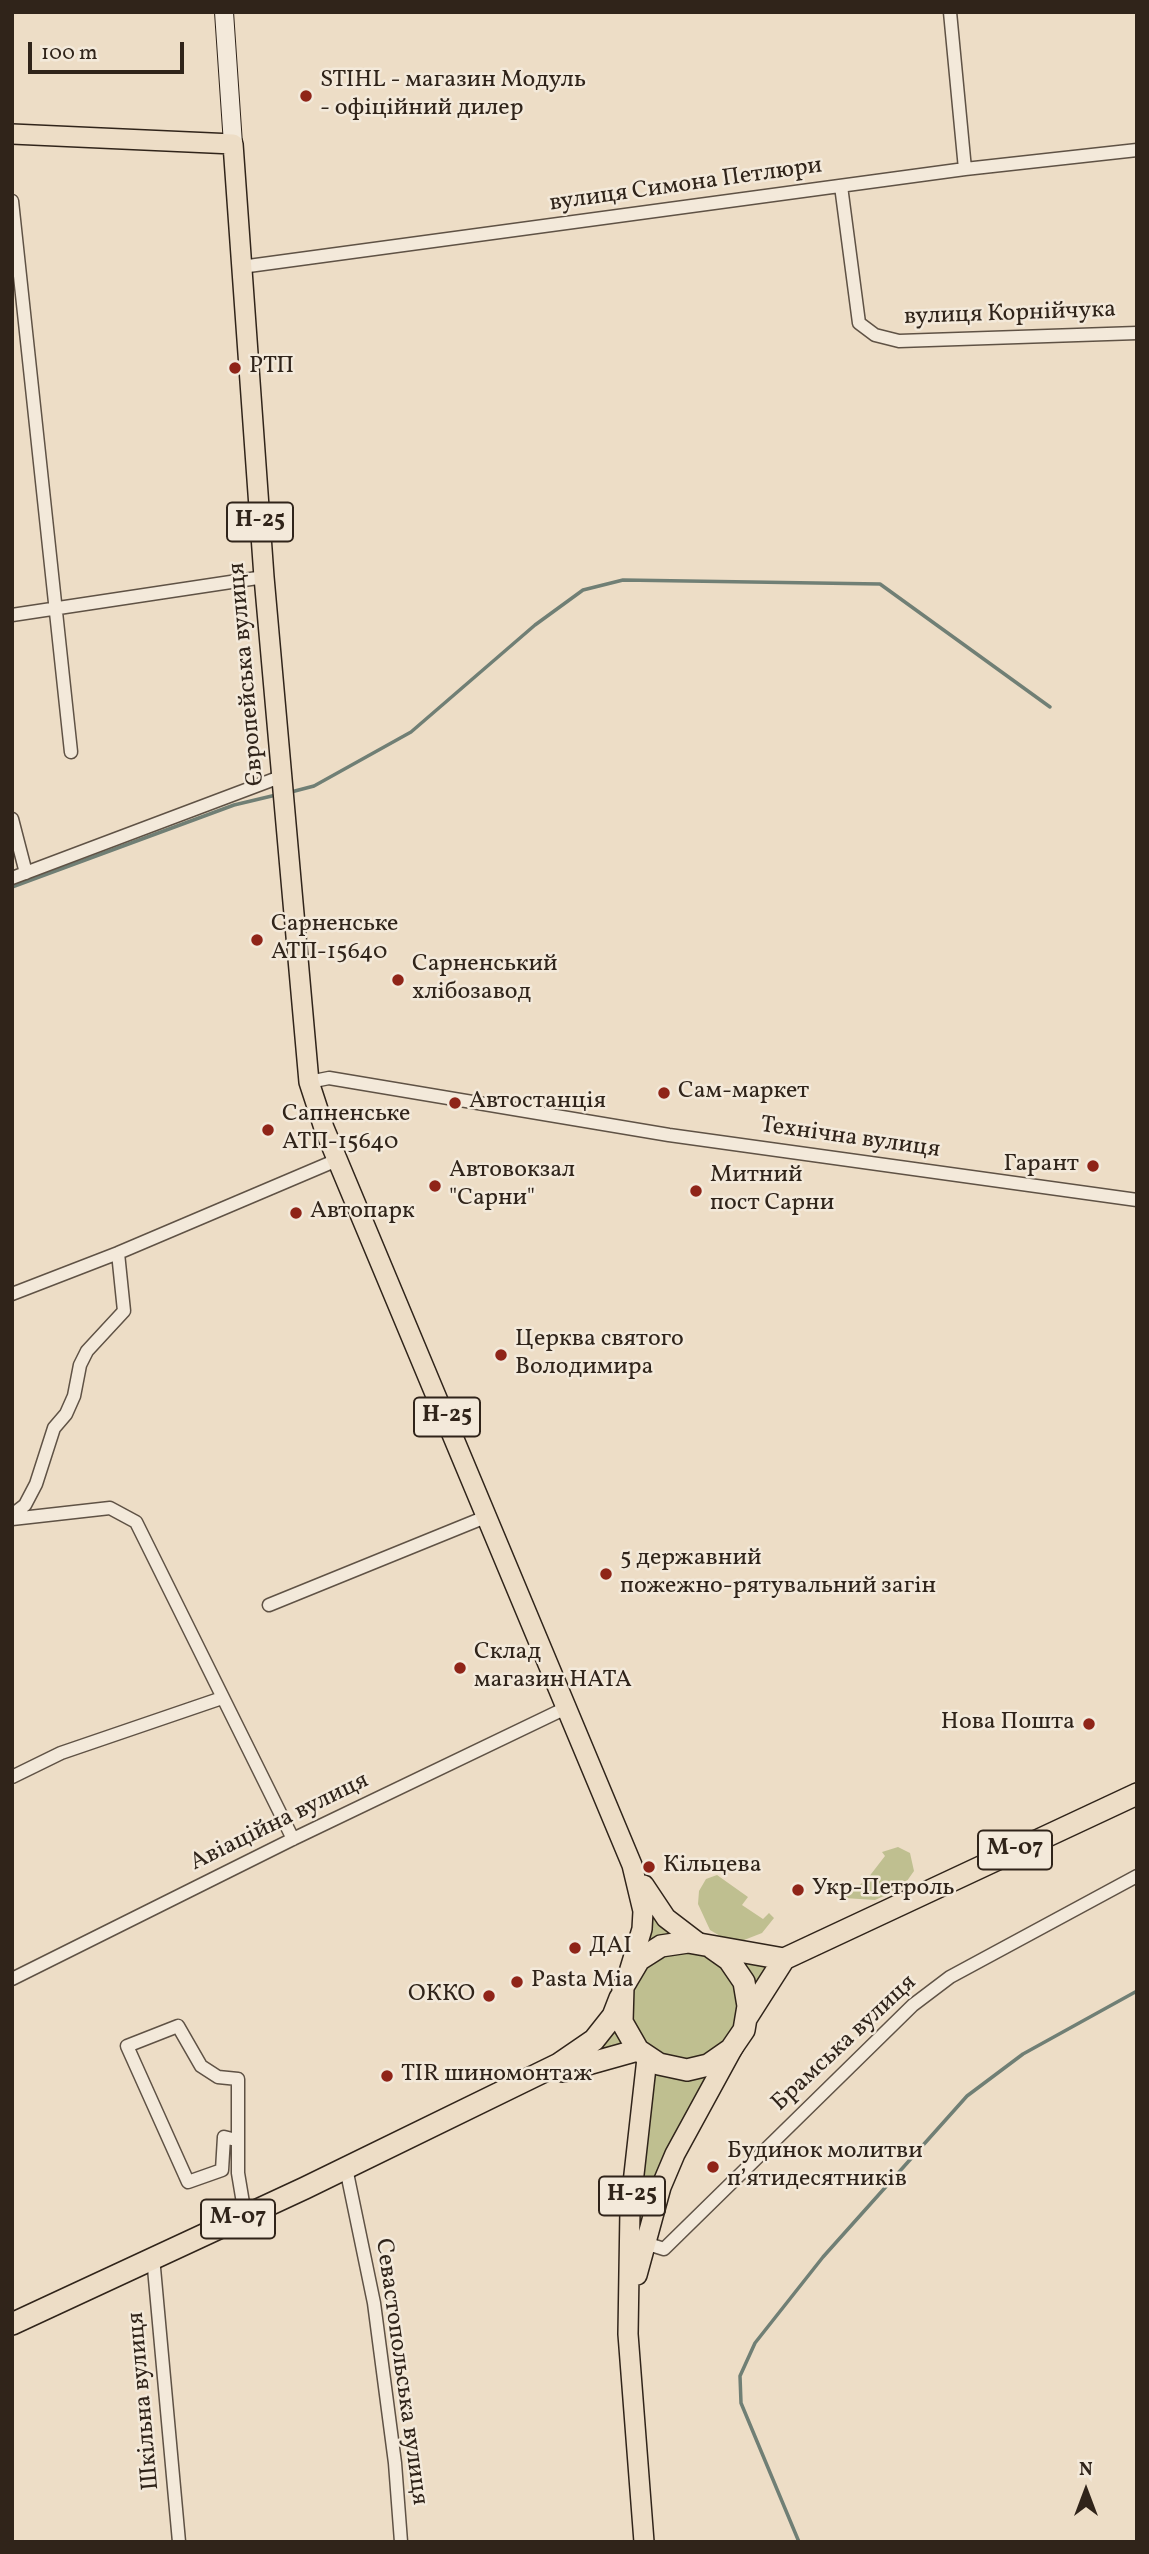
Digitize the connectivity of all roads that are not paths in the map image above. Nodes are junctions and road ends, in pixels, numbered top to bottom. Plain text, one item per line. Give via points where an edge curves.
1 (224, 12) edge
2 (950, 12) edge
3 (12, 134) edge
4 (233, 144) junction
5 (1137, 150) edge
6 (965, 169) junction
7 (841, 186) junction
8 (12, 201) edge
9 (242, 267) junction
10 (1137, 333) edge
11 (264, 577) junction
12 (54, 610) junction
13 (12, 615) edge
14 (71, 752) dead end
15 (281, 787) junction
16 (12, 819) edge
17 (26, 873) junction
18 (12, 878) edge
19 (309, 1082) junction
20 (337, 1160) junction
21 (1137, 1200) edge
22 (118, 1254) junction
23 (12, 1294) edge
24 (488, 1516) junction
25 (12, 1517) edge
26 (269, 1605) dead end
27 (222, 1698) junction
28 (568, 1707) junction
29 (12, 1777) edge
30 (1137, 1794) edge
31 (293, 1839) junction
32 (632, 1865) junction
33 (1137, 1876) edge
34 (706, 1946) junction
35 (784, 1959) junction
36 (627, 1976) junction
37 (12, 1979) edge
38 (620, 1998) junction
39 (747, 2017) junction
40 (738, 2040) junction
41 (643, 2054) junction
42 (533, 2078) junction
43 (236, 2140) junction
44 (346, 2168) junction
45 (245, 2216) junction
46 (645, 2244) junction
47 (153, 2257) junction
48 (12, 2324) edge
49 (628, 2334) junction
50 (179, 2542) edge
51 (401, 2542) edge
52 (644, 2542) edge

1 - 4 main road, Європейська вулиця
2 - 6 street
3 - 4 main road
4 - 9 main road, Європейська вулиця / Н-25
5 - 6 street, вулиця Симона Петлюри
6 - 7 street, вулиця Симона Петлюри
7 - 9 street, вулиця Симона Петлюри
7 - 10 street, вулиця Корнійчука via 859,323 875,335 899,341
8 - 12 street
9 - 11 main road, Європейська вулиця / Н-25
11 - 12 street
11 - 15 main road, Європейська вулиця / Н-25
12 - 13 street
12 - 14 street
15 - 17 street
15 - 19 main road, Європейська вулиця / Н-25
16 - 17 street
17 - 18 street
19 - 20 main road, Європейська вулиця / Н-25
19 - 21 street, Технічна вулиця via 329,1078 669,1135
20 - 22 street
20 - 24 main road, Європейська вулиця / Н-25
22 - 23 street
22 - 25 street via 124,1311 87,1351 74,1396 54,1428 36,1484
24 - 26 street
24 - 28 main road, Європейська вулиця / Н-25
25 - 27 street via 110,1508 128,1515 136,1522
27 - 29 street via 61,1753
27 - 31 street
28 - 31 street, Авіаційна вулиця
28 - 32 main road, Європейська вулиця / Н-25
30 - 35 highway, М-07
31 - 37 street, Авіаційна вулиця
32 - 34 main road, Європейська вулиця / Н-25 via 666,1918
32 - 36 main road, Європейська вулиця / Н-25 via 643,1911 639,1942
33 - 46 street, Брамська вулиця via 950,1977 912,2005 664,2249
34 - 35 highway, М-07
34 - 36 highway, М-07 via 680,1942 661,1946 639,1960
34 - 39 highway, Н-25 via 729,1960 744,1982
35 - 39 highway
36 - 38 highway, М-07
38 - 41 highway via 622,2022
38 - 42 highway, М-07 via 594,2040
39 - 40 highway
40 - 41 highway via 716,2061 687,2070 659,2064
40 - 46 main road, Н-25 via 675,2154
41 - 42 highway, М-07
41 - 49 main road, Н-25 via 630,2210
42 - 44 highway, М-07
43 - 43 street via 238,2079 218,2077 201,2066 178,2026 127,2046 188,2182 222,2170 224,2137
43 - 45 street
44 - 45 highway, М-07
44 - 51 street, Севастопольська вулиця via 374,2303
45 - 47 highway, М-07
46 - 49 main road, Н-25
47 - 48 highway, М-07
47 - 50 street, Шкільна вулиця
49 - 52 main road, Н-25

